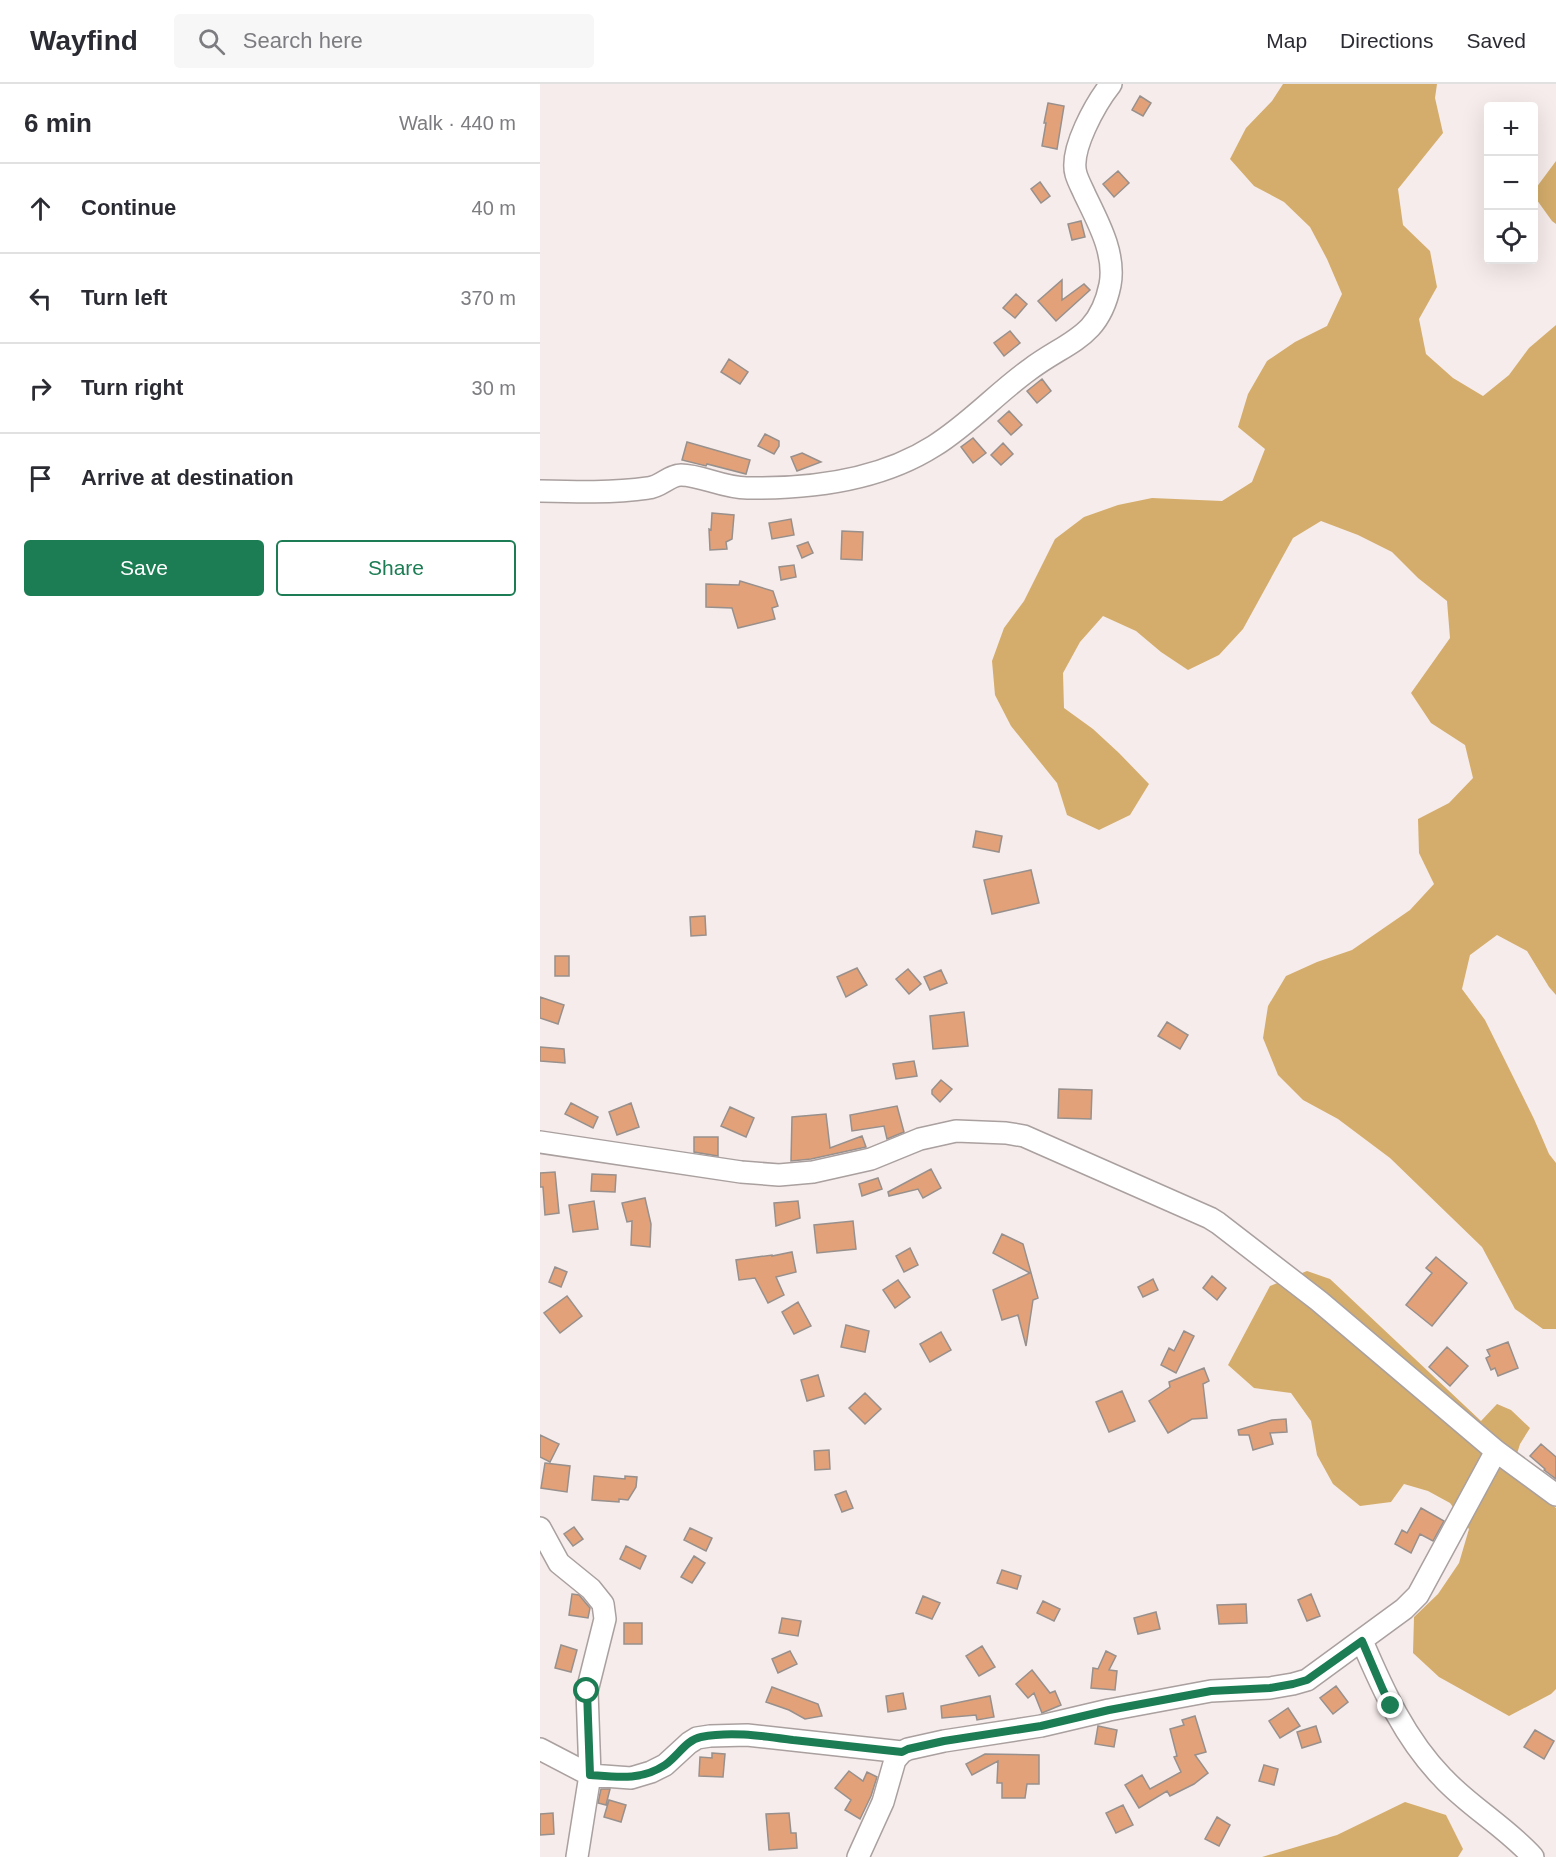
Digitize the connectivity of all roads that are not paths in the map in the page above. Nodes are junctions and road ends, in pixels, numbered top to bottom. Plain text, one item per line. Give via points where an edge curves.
1 (1111, 84) edge
2 (540, 491) edge
3 (540, 1142) edge
4 (1496, 1451) junction
5 (1556, 1495) edge
6 (540, 1528) edge
7 (1362, 1641) junction
8 (540, 1749) edge
9 (902, 1752) junction
10 (590, 1775) junction
11 (577, 1857) edge
12 (858, 1857) edge
13 (1533, 1857) edge

1 - 2 street via 1090,116 1075,162 1076,174 1102,229 1111,264 1110,284 1096,320 1089,331 1031,368 934,446 891,466 844,481 746,488 678,474 651,488
3 - 4 street via 779,1175 871,1159 920,1139 956,1131 1024,1136 1218,1223 1319,1301
4 - 5 street
4 - 7 street via 1418,1595
6 - 10 street via 559,1563 591,1589 603,1605 605,1619 587,1691
7 - 9 street via 1307,1680 1293,1684 1211,1691
7 - 13 street via 1409,1737 1443,1779
8 - 10 street
9 - 10 street via 747,1735 710,1736 688,1743 665,1765 651,1772 631,1778
9 - 12 street via 895,1760 883,1802
10 - 11 street

